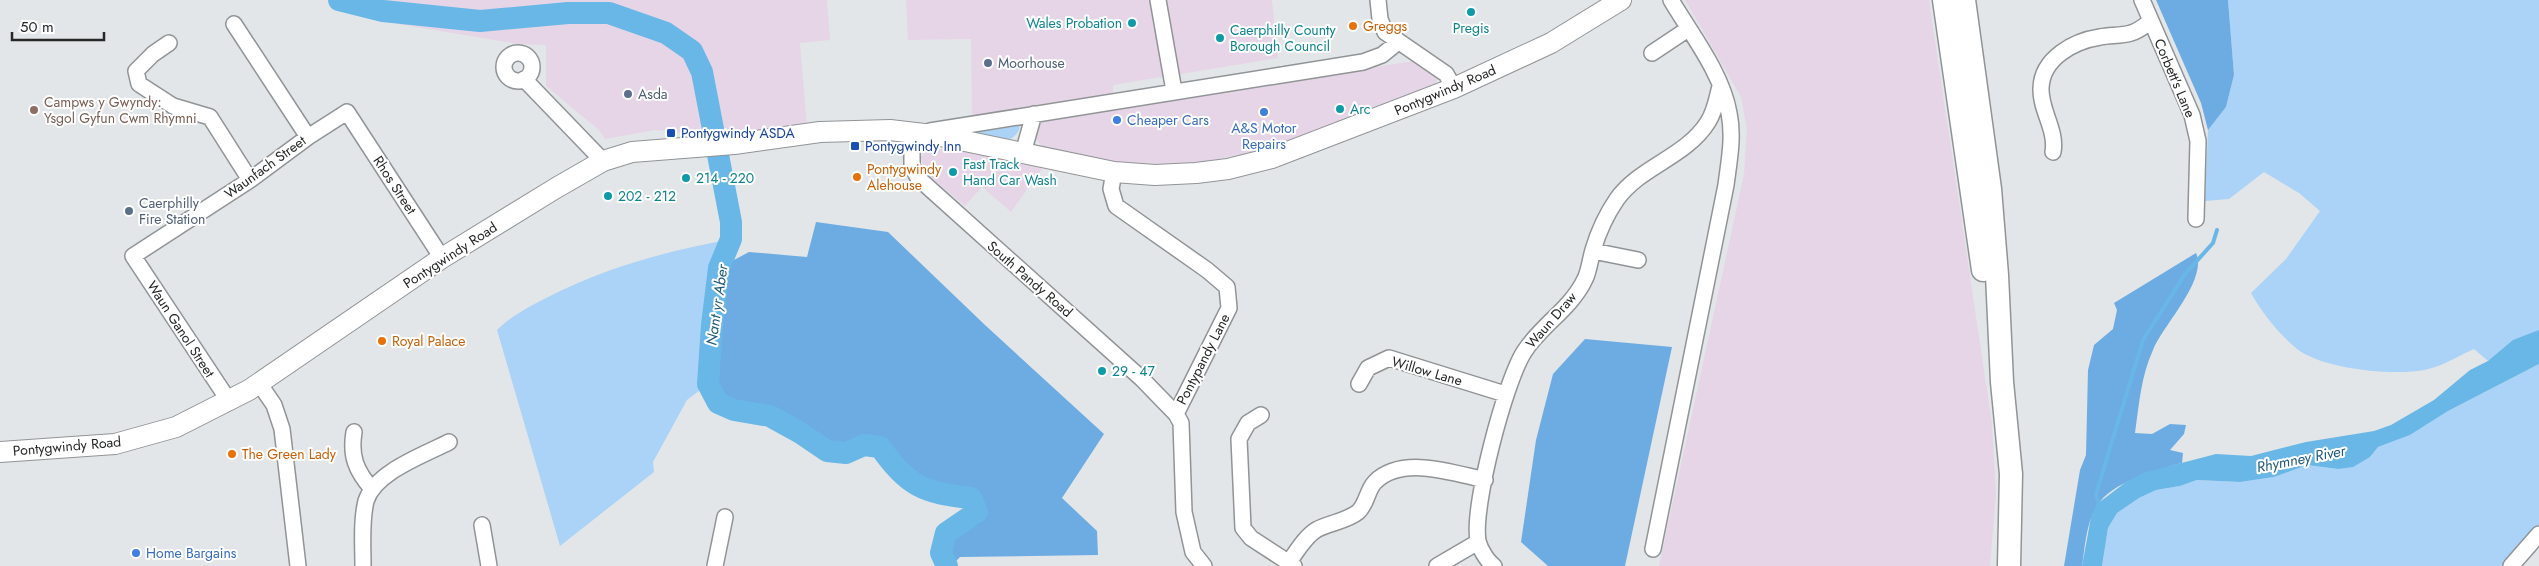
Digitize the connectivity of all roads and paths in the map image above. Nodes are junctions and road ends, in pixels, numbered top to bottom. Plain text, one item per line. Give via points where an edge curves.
1 (1158, 0) edge
2 (1378, 0) edge
3 (1621, 0) edge
4 (1672, 0) edge
5 (1944, 0) edge
6 (1964, 0) edge
7 (2142, 0) edge
8 (2151, 21) junction
9 (234, 24) dead end
10 (1688, 29) junction
11 (169, 43) dead end
12 (1397, 43) junction
13 (1652, 53) dead end
14 (524, 79) dead end
15 (1720, 86) junction
16 (1454, 88) junction
17 (1174, 91) junction
18 (347, 112) joint
19 (1034, 114) junction
20 (917, 132) junction
21 (308, 137) junction
22 (2053, 152) dead end
23 (1023, 153) junction
24 (603, 161) junction
25 (1114, 172) junction
26 (250, 180) junction
27 (2196, 219) dead end
28 (1593, 251) junction
29 (133, 256) joint
30 (442, 258) junction
31 (1638, 260) dead end
32 (2002, 382) junction
33 (259, 383) junction
34 (1359, 384) dead end
35 (1505, 394) junction
36 (229, 402) junction
37 (1176, 414) junction
38 (1261, 414) dead end
39 (354, 432) dead end
40 (450, 442) dead end
41 (0, 452) edge
42 (1486, 480) junction
43 (372, 488) junction
44 (725, 517) dead end
45 (482, 526) dead end
46 (2539, 534) edge
47 (1478, 542) junction
48 (1653, 549) dead end
49 (1291, 564) edge
50 (298, 566) edge
51 (363, 566) edge
52 (489, 566) edge
53 (715, 566) edge
54 (1204, 566) edge
55 (1438, 566) edge
56 (1494, 566) edge
57 (2009, 566) edge
58 (2512, 566) edge

1 - 17 street
2 - 12 street via 1385,32
3 - 16 main road, Pontygwindy Road via 1551,43
4 - 10 street
5 - 32 main road
6 - 32 main road via 1990,189
7 - 8 street, Corbett's Lane
8 - 22 street via 2131,34 2100,37 2076,44 2050,62 2040,87 2055,143
8 - 27 street, Corbett's Lane via 2192,115 2198,141
9 - 21 street
10 - 13 street
10 - 15 street
11 - 26 street via 136,70 139,84 173,106 210,116
12 - 16 street via 1446,74
12 - 17 street, Pontygwindy Road via 1382,55 1363,62
14 - 24 street
15 - 28 street, Waun Draw via 1709,121 1685,148 1636,180 1617,199 1600,229
15 - 48 street via 1729,112 1732,141 1726,185
16 - 25 main road, Pontygwindy Road via 1251,164 1196,174
17 - 19 street, Pontygwindy Road
18 - 21 street, Waunfach Street
18 - 30 street, Rhos Street
19 - 20 street, Pontygwindy Road
19 - 23 street
20 - 23 main road, Pontygwindy Road
20 - 24 main road, Pontygwindy Road via 820,132 734,144 632,152
20 - 37 street, South Pandy Road via 912,166 918,178 1142,379
21 - 26 street, Waunfach Street
23 - 25 main road, Pontygwindy Road
24 - 30 main road, Pontygwindy Road
25 - 37 street, Pontypandy Lane via 1112,189 1116,206 1227,287 1229,308
26 - 29 street, Waunfach Street
28 - 31 street
28 - 35 street, Waun Draw via 1585,279 1572,300 1525,350
29 - 36 street, Waun Ganol Street
30 - 33 main road, Pontygwindy Road
32 - 57 main road via 2011,474
33 - 36 main road, Pontygwindy Road
33 - 50 street via 274,404 282,429
34 - 35 street, Willow Lane via 1368,368 1389,358
35 - 42 street, Waun Draw
36 - 41 main road, Pontygwindy Road via 176,426 115,444
37 - 54 street, Pontypandy Lane via 1181,423 1184,512 1193,552
38 - 49 street via 1248,423 1240,439 1243,528 1251,538
39 - 43 street via 355,464
40 - 43 street via 394,470
42 - 47 street, Waun Draw via 1478,520
42 - 49 street via 1414,468 1387,474 1375,483 1364,506 1357,512 1315,531
43 - 51 street via 365,512
44 - 53 street
45 - 52 street
46 - 58 street
47 - 55 street
47 - 56 street

